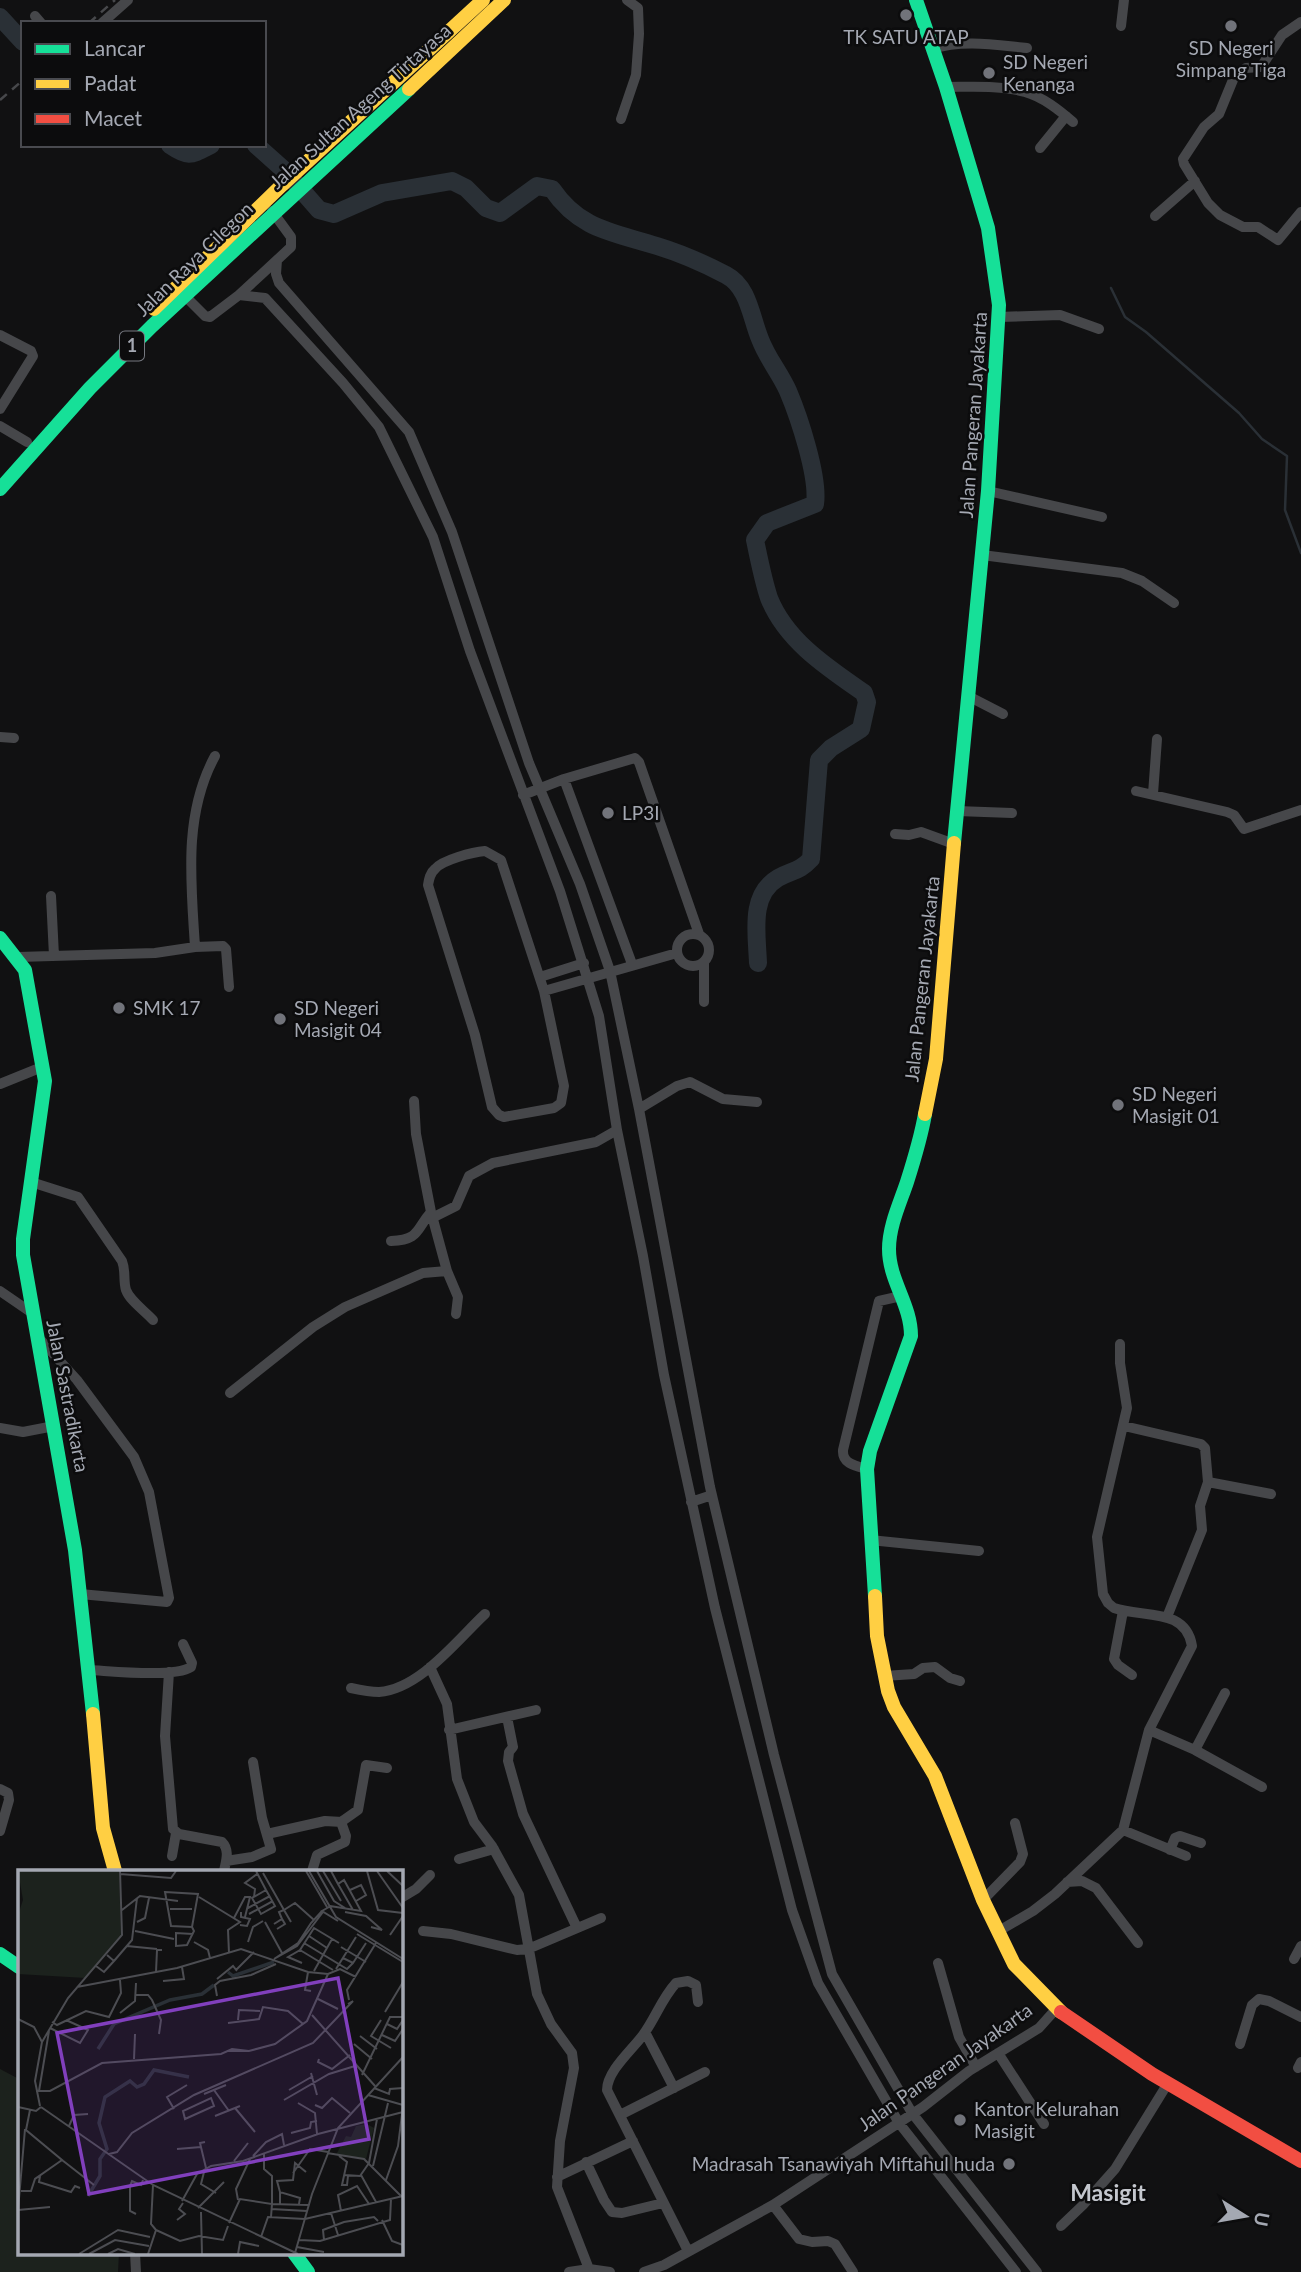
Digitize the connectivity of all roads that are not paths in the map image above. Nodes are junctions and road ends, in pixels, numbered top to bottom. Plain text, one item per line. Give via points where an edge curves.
1 (128, 0) edge
2 (483, 0) edge
3 (504, 0) edge
4 (627, 0) edge
5 (916, 0) edge
6 (1124, 0) edge
7 (104, 21) edge
8 (1301, 22) edge
9 (1121, 26) dead end
10 (1027, 48) dead end
11 (932, 49) junction
12 (946, 87) junction
13 (621, 119) dead end
14 (1040, 148) dead end
15 (300, 178) junction
16 (1195, 181) junction
17 (268, 206) junction
18 (1301, 212) edge
19 (1155, 216) dead end
20 (277, 260) junction
21 (279, 283) junction
22 (239, 295) junction
23 (185, 296) junction
24 (265, 298) junction
25 (999, 317) junction
26 (1099, 329) dead end
27 (0, 335) edge
28 (0, 409) edge
29 (0, 426) edge
30 (27, 442) junction
31 (0, 473) edge
32 (0, 489) edge
33 (988, 491) junction
34 (1102, 517) dead end
35 (982, 555) junction
36 (470, 583) junction
37 (451, 592) junction
38 (1174, 603) dead end
39 (968, 696) junction
40 (1003, 714) dead end
41 (0, 737) edge
42 (14, 738) dead end
43 (1157, 739) dead end
44 (215, 755) dead end
45 (564, 779) junction
46 (539, 788) junction
47 (1136, 790) dead end
48 (523, 794) junction
49 (1153, 794) junction
50 (546, 803) junction
51 (528, 809) junction
52 (1301, 810) edge
53 (957, 811) junction
54 (1012, 813) dead end
55 (895, 834) dead end
56 (954, 844) junction
57 (51, 896) dead end
58 (699, 934) junction
59 (0, 938) edge
60 (195, 947) junction
61 (677, 953) junction
62 (54, 956) junction
63 (18, 957) junction
64 (584, 963) junction
65 (704, 963) junction
66 (632, 964) junction
67 (610, 971) junction
68 (540, 976) junction
69 (589, 978) junction
70 (229, 987) dead end
71 (544, 991) junction
72 (704, 1002) dead end
73 (42, 1067) junction
74 (0, 1084) edge
75 (414, 1101) dead end
76 (757, 1102) dead end
77 (639, 1109) junction
78 (617, 1130) junction
79 (31, 1182) junction
80 (431, 1215) junction
81 (391, 1241) dead end
82 (447, 1271) junction
83 (0, 1292) edge
84 (901, 1296) junction
85 (32, 1313) junction
86 (456, 1314) dead end
87 (153, 1320) dead end
88 (38, 1337) junction
89 (1120, 1344) dead end
90 (230, 1393) dead end
91 (54, 1426) junction
92 (1124, 1426) junction
93 (0, 1428) edge
94 (867, 1469) junction
95 (1208, 1482) junction
96 (711, 1491) junction
97 (1271, 1494) dead end
98 (691, 1502) junction
99 (870, 1540) junction
100 (979, 1551) dead end
101 (80, 1594) junction
102 (1123, 1611) junction
103 (485, 1614) dead end
104 (1167, 1617) junction
105 (183, 1644) dead end
106 (430, 1667) junction
107 (89, 1670) junction
108 (169, 1672) junction
109 (1132, 1675) dead end
110 (884, 1676) junction
111 (960, 1681) dead end
112 (351, 1688) dead end
113 (1225, 1693) dead end
114 (536, 1710) dead end
115 (507, 1717) junction
116 (449, 1730) junction
117 (1149, 1730) junction
118 (1195, 1750) junction
119 (253, 1762) dead end
120 (387, 1768) dead end
121 (1262, 1787) dead end
122 (0, 1789) edge
123 (342, 1822) junction
124 (1015, 1823) dead end
125 (1122, 1830) junction
126 (0, 1831) edge
127 (176, 1833) junction
128 (267, 1834) junction
129 (1201, 1843) dead end
130 (494, 1849) junction
131 (1170, 1850) junction
132 (172, 1856) dead end
133 (1186, 1856) dead end
134 (459, 1859) dead end
135 (225, 1866) edge
136 (117, 1870) edge
137 (312, 1870) edge
138 (430, 1875) dead end
139 (1068, 1882) junction
140 (402, 1897) edge
141 (984, 1900) junction
142 (601, 1918) dead end
143 (577, 1928) junction
144 (423, 1931) dead end
145 (997, 1932) junction
146 (1138, 1943) dead end
147 (1301, 1947) edge
148 (528, 1949) junction
149 (0, 1954) edge
150 (1294, 1959) dead end
151 (938, 1963) dead end
152 (18, 1966) edge
153 (698, 2002) dead end
154 (1056, 2009) junction
155 (1301, 2017) edge
156 (645, 2032) junction
157 (1240, 2044) dead end
158 (998, 2053) junction
159 (976, 2067) junction
160 (705, 2072) dead end
161 (1168, 2083) junction
162 (674, 2088) junction
163 (912, 2113) junction
164 (620, 2115) junction
165 (899, 2123) junction
166 (1044, 2124) dead end
167 (633, 2141) junction
168 (1301, 2161) edge
169 (586, 2162) junction
170 (557, 2177) junction
171 (663, 2203) junction
172 (773, 2205) junction
173 (1061, 2225) dead end
174 (688, 2251) junction
175 (135, 2254) edge
176 (295, 2254) edge
177 (589, 2269) junction
178 (136, 2272) edge
179 (308, 2272) edge
180 (569, 2272) edge
181 (610, 2272) edge
182 (644, 2272) edge
183 (853, 2272) edge
184 (1016, 2272) edge
185 (1037, 2272) edge

1 - 7 street
2 - 15 main road, Jalan Sultan Ageng Tirtayasa / 1
3 - 15 main road, Jalan Sultan Ageng Tirtayasa / 1 via 437,64
4 - 13 street via 638,8 639,34 636,75
5 - 11 main road, Jalan Pangeran Jayakarta
6 - 9 street
8 - 16 street via 1282,35 1264,64 1235,75 1219,114 1203,127 1183,159
10 - 11 street via 956,44
11 - 12 main road, Jalan Pangeran Jayakarta
12 - 14 street via 1026,92 1047,102 1069,119
12 - 25 main road, Jalan Pangeran Jayakarta via 988,228
15 - 17 main road, Jalan Sultan Ageng Tirtayasa / 1
16 - 18 street via 1220,215 1278,240
16 - 19 street
17 - 20 street via 292,237 291,247
17 - 23 main road, Jalan Raya Cilegon / 1
17 - 30 main road, Jalan Raya Cilegon / 1 via 97,364
20 - 21 street
20 - 22 street
21 - 24 street
21 - 36 street via 409,432
22 - 23 street via 210,317
22 - 24 street
23 - 32 main road, Jalan Raya Cilegon / 1 via 101,376
24 - 37 street via 379,427 433,537
25 - 26 street via 1060,316
25 - 33 main road, Jalan Pangeran Jayakarta
27 - 28 street via 33,356
29 - 30 street
30 - 31 main road, Jalan Raya Cilegon / 1
33 - 34 street
33 - 35 main road, Jalan Pangeran Jayakarta
35 - 38 street via 1122,573
35 - 39 main road, Jalan Pangeran Jayakarta
36 - 37 street
36 - 46 street
37 - 48 street
39 - 40 street
39 - 53 main road, Jalan Pangeran Jayakarta
41 - 42 street
43 - 49 street
44 - 60 street via 202,782 190,852
45 - 46 street
45 - 58 street via 627,758 639,762
45 - 66 street
46 - 48 street
46 - 50 street
47 - 49 street
48 - 51 street
49 - 52 street via 1234,814 1244,829
50 - 51 street
50 - 67 street
51 - 64 street
53 - 54 street
53 - 56 main road, Jalan Pangeran Jayakarta
55 - 56 street via 920,832
56 - 84 main road, Jalan Pangeran Jayakarta via 936,1059 889,1246 890,1269
57 - 62 street
58 - 61 street via 687,935 679,942
58 - 65 street via 708,942 710,953
59 - 63 main road, Jalan Sastradikarta
60 - 62 street
60 - 70 street via 223,946
61 - 65 street via 682,963 693,967
61 - 66 street
62 - 63 street
63 - 73 main road, Jalan Sastradikarta via 25,970
64 - 68 street
64 - 69 street
65 - 72 street
66 - 67 street
67 - 69 street
67 - 77 street
68 - 71 street
68 - 71 street via 498,856 475,852 437,866 428,885 474,1035 489,1101 499,1115 554,1108 564,1096
69 - 71 street
69 - 78 street
73 - 74 street
73 - 79 main road, Jalan Sastradikarta via 45,1093
75 - 80 street
76 - 77 street via 723,1099 691,1082
77 - 96 street
78 - 80 street via 596,1142 493,1163 469,1176 456,1206
78 - 98 street
79 - 85 main road, Jalan Sastradikarta via 23,1239
79 - 87 street via 78,1197 122,1261 129,1296
80 - 81 street via 418,1232
80 - 82 street
82 - 86 street via 458,1297
82 - 90 street via 423,1273 345,1307
83 - 85 street
84 - 94 main road, Jalan Pangeran Jayakarta via 911,1320 911,1336
84 - 94 street via 878,1304 843,1450 846,1461
85 - 88 main road, Jalan Sastradikarta
88 - 91 main road, Jalan Sastradikarta
88 - 101 street via 77,1380 134,1457 149,1492 169,1598 167,1602
89 - 92 street via 1127,1408
91 - 93 street via 23,1432
91 - 101 main road, Jalan Sastradikarta
92 - 95 street via 1201,1444
92 - 102 street via 1097,1537 1103,1594 1108,1603
94 - 99 main road, Jalan Pangeran Jayakarta
95 - 97 street
95 - 104 street via 1200,1506 1201,1536
96 - 98 street
96 - 163 street via 832,1974
98 - 165 street via 792,1910 823,1992
99 - 100 street
99 - 110 main road, Jalan Pangeran Jayakarta
101 - 107 main road, Jalan Sastradikarta
102 - 104 street
102 - 109 street via 1114,1659
103 - 106 street
104 - 117 street via 1184,1626 1192,1646
105 - 108 street via 191,1667
106 - 112 street via 387,1690
106 - 116 street via 447,1704
107 - 108 street
107 - 136 main road, Jalan Sastradikarta via 103,1828
108 - 127 street via 165,1736
110 - 111 street via 935,1667
110 - 141 main road, Jalan Pangeran Jayakarta via 894,1707 935,1776
113 - 118 street
114 - 115 street
115 - 116 street
115 - 143 street via 513,1743 508,1761 523,1814
116 - 130 street via 457,1779 474,1822
117 - 118 street
117 - 125 street
118 - 121 street
119 - 128 street
120 - 123 street via 366,1765 358,1810
122 - 126 street via 8,1793 9,1800
123 - 128 street via 325,1821
123 - 137 street via 345,1843 317,1855
124 - 141 street via 1023,1854 1020,1862
125 - 131 street
125 - 139 street
127 - 132 street
127 - 135 street via 222,1842
128 - 135 street via 270,1851
129 - 131 street via 1180,1836
130 - 134 street
130 - 148 street via 519,1895
131 - 133 street
138 - 140 street
139 - 145 street via 1033,1911
139 - 146 street via 1082,1881 1096,1888
141 - 145 main road, Jalan Pangeran Jayakarta
142 - 143 street
143 - 148 street
144 - 148 street
145 - 154 main road, Jalan Pangeran Jayakarta via 1014,1964
147 - 150 street
148 - 170 street via 542,2006 573,2060
149 - 152 main road
151 - 159 street via 959,2037
153 - 156 street via 696,1985 677,1983
154 - 158 street, Jalan Pangeran Jayakarta via 1039,2028
154 - 161 main road
155 - 157 street via 1259,1998 1252,2005
156 - 162 street
156 - 164 street via 608,2081 607,2090
158 - 159 street, Jalan Pangeran Jayakarta
158 - 166 street
159 - 163 street, Jalan Pangeran Jayakarta
160 - 162 street
161 - 168 main road
161 - 173 street via 1110,2176
162 - 164 street
163 - 165 street, Jalan Pangeran Jayakarta
163 - 185 street
164 - 167 street
165 - 172 street, Jalan Pangeran Jayakarta
165 - 184 street
167 - 169 street
167 - 171 street
169 - 170 street
169 - 171 street via 612,2212
170 - 177 street via 559,2195
171 - 174 street
172 - 174 street, Jalan Pangeran Jayakarta
172 - 183 street via 799,2239 835,2244
174 - 182 street, Jalan Pangeran Jayakarta
175 - 178 street
176 - 179 main road
177 - 180 street
177 - 181 street

